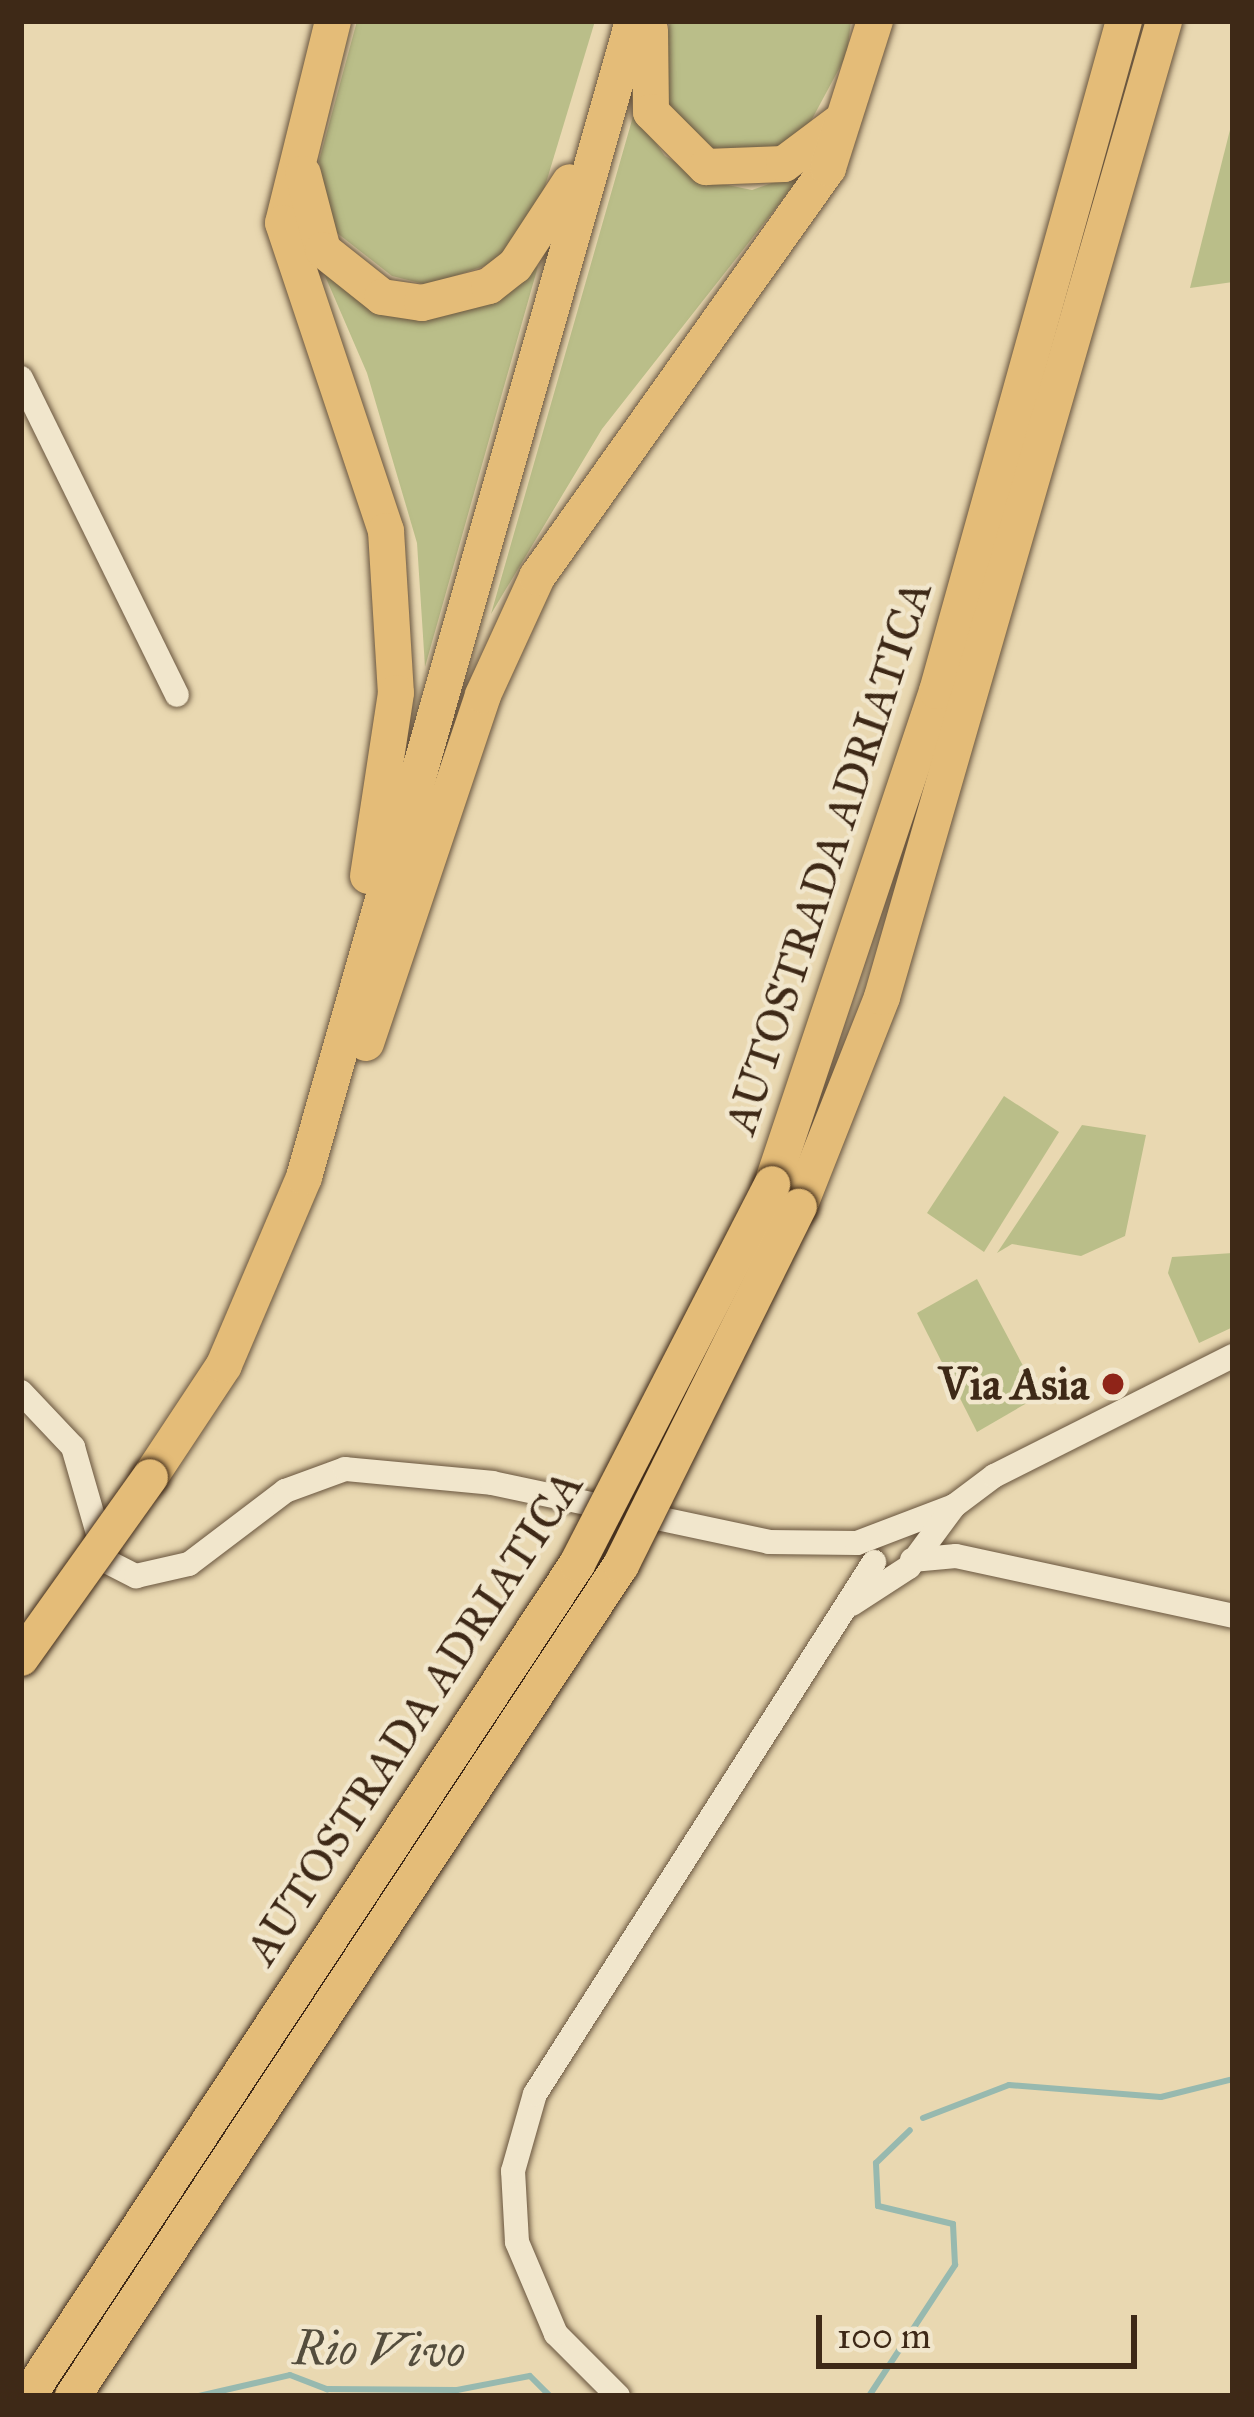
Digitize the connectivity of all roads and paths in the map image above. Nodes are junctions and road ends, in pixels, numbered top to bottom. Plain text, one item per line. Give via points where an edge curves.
1 (333, 21) edge
2 (1124, 21) edge
3 (1164, 21) edge
4 (637, 29) edge
5 (866, 31) edge
6 (841, 121) junction
7 (302, 128) junction
8 (21, 378) edge
9 (177, 695) dead end
10 (304, 1177) junction
11 (785, 1196) junction
12 (1233, 1356) edge
13 (21, 1392) edge
14 (954, 1506) junction
15 (933, 1529) junction
16 (876, 1545) junction
17 (956, 1556) junction
18 (909, 1561) junction
19 (845, 1608) junction
20 (1233, 1616) edge
21 (21, 1658) edge
22 (28, 2396) edge
23 (73, 2396) edge
24 (618, 2396) edge

1 - 7 highway
2 - 11 highway, AUTOSTRADA ADRIATICA
3 - 11 highway, AUTOSTRADA ADRIATICA via 881,997
4 - 6 highway via 651,112 706,167 784,164
4 - 7 highway via 599,88 563,205 515,266 458,297 382,297 323,250 304,205
4 - 10 highway
5 - 6 highway
6 - 10 highway via 806,204 613,457 537,577 483,694 366,1043
7 - 10 highway via 283,223 386,531 396,693 376,844 301,1142
8 - 9 street
10 - 21 highway, bridge via 224,1365
11 - 22 highway, AUTOSTRADA ADRIATICA, bridge via 577,1564
11 - 23 highway, AUTOSTRADA ADRIATICA, bridge via 621,1565
12 - 14 street
13 - 16 street via 74,1447 106,1561 136,1576 189,1564 314,1476 379,1467 715,1536
14 - 15 street
14 - 16 street
15 - 17 street
15 - 18 street
16 - 18 street
16 - 18 street
16 - 19 street
17 - 18 street
17 - 20 street
18 - 19 street
19 - 24 street via 535,2094 513,2171 517,2242 556,2335

